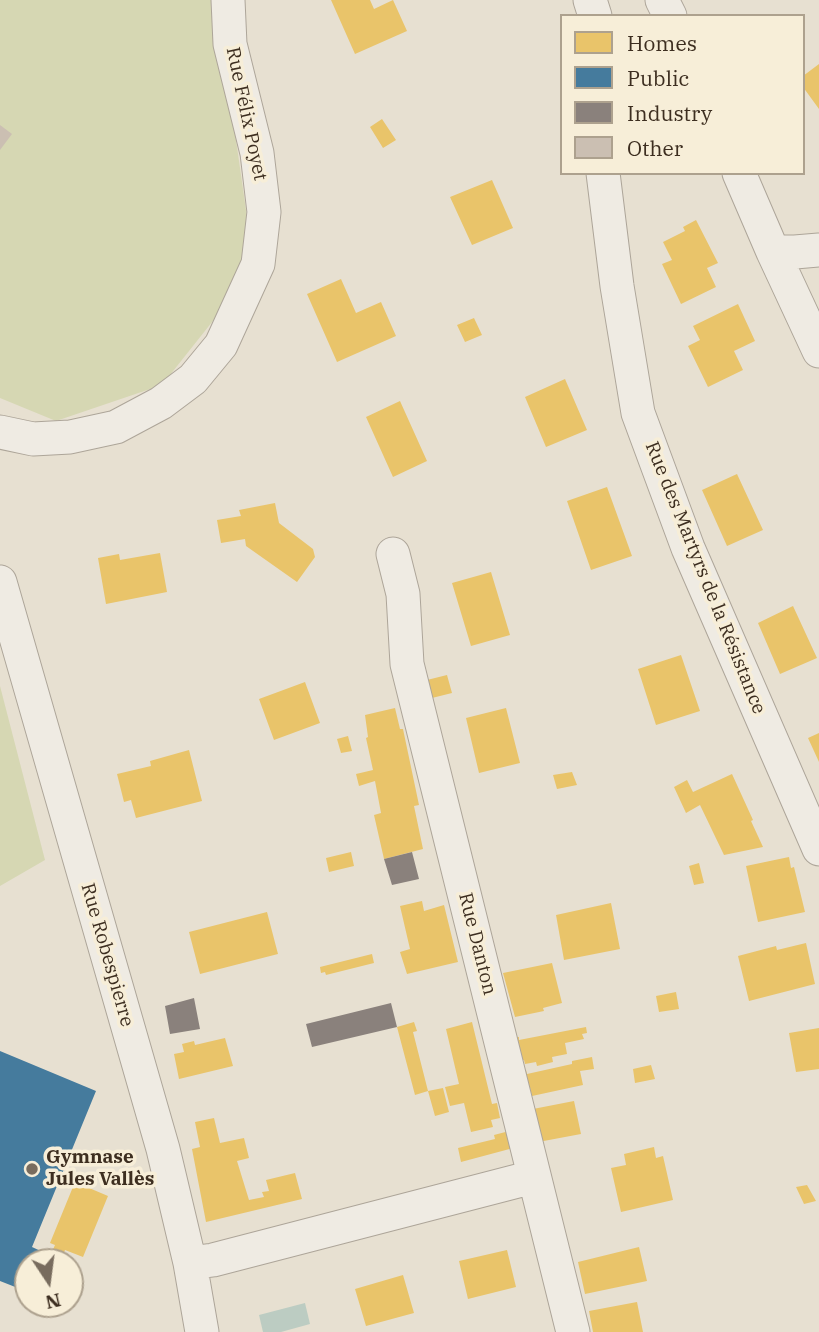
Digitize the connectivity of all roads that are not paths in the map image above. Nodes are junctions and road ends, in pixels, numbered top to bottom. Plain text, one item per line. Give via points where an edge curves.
1 (228, 0) edge
2 (603, 175) edge
3 (740, 175) edge
4 (819, 250) edge
5 (773, 252) junction
6 (819, 351) edge
7 (0, 432) edge
8 (393, 554) dead end
9 (0, 582) edge
10 (819, 849) edge
11 (533, 1177) junction
12 (190, 1263) junction
13 (202, 1332) edge
14 (573, 1332) edge

1 - 7 street, Rue Félix Poyet via 230,44 257,153 264,212 258,264 221,345 193,379 116,427 70,438 33,439
2 - 10 street, Rue des Martyrs de la Résistance via 638,413 688,548
3 - 5 street
4 - 5 street
5 - 6 street
8 - 11 street, Rue Danton via 403,594 407,664
9 - 12 street, Rue Robespierre via 163,1149
11 - 12 street
11 - 14 street, Rue Danton
12 - 13 street, Rue Robespierre

